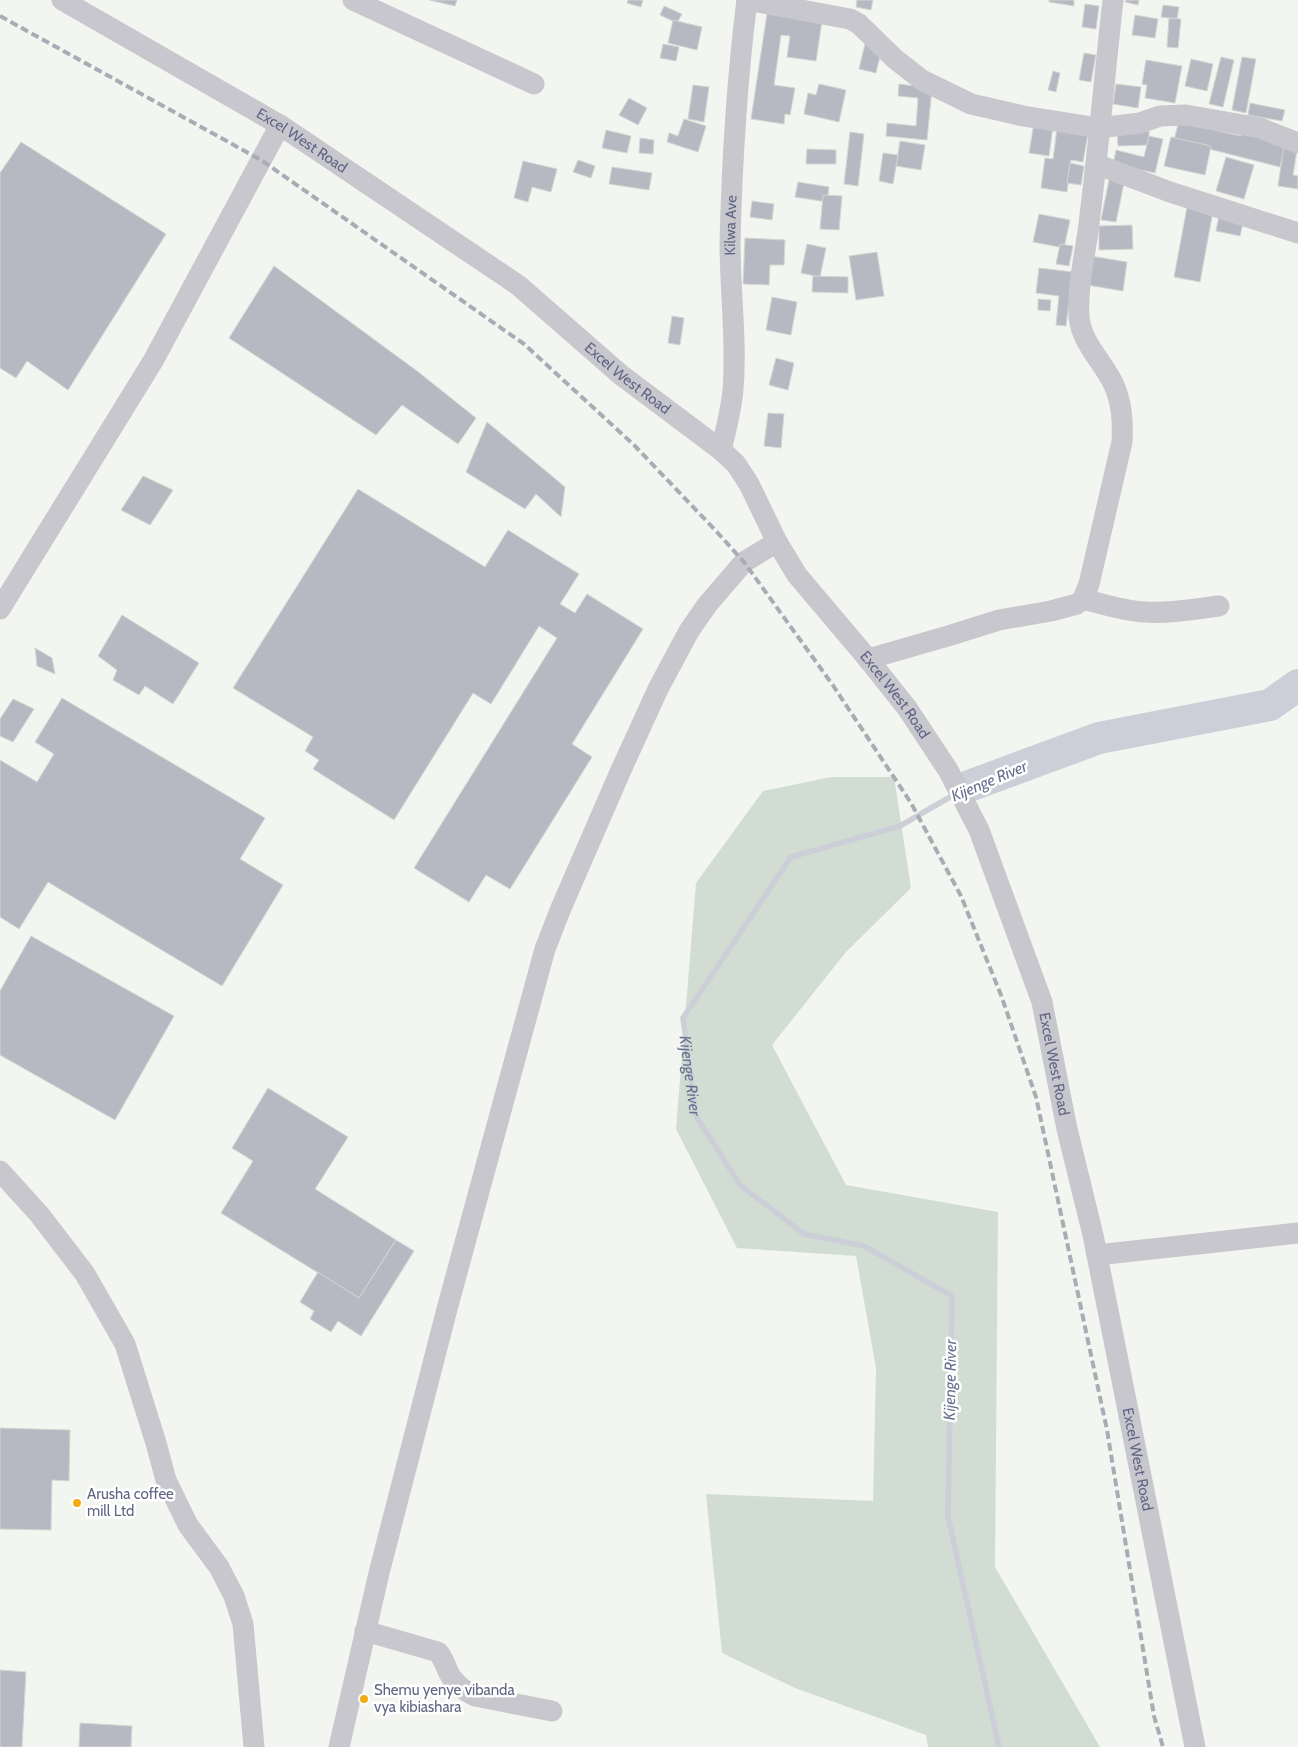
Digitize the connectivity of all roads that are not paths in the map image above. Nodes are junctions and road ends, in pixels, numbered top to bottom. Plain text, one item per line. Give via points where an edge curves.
1 (62, 0) edge
2 (353, 0) edge
3 (747, 0) edge
4 (1113, 0) edge
5 (534, 84) dead end
6 (280, 125) junction
7 (1099, 128) junction
8 (1298, 143) edge
9 (1096, 164) junction
10 (1298, 233) edge
11 (721, 450) junction
12 (777, 542) junction
13 (1083, 599) junction
14 (1219, 606) dead end
15 (0, 609) edge
16 (868, 659) junction
17 (0, 1172) edge
18 (1298, 1233) edge
19 (1097, 1255) junction
20 (365, 1631) junction
21 (552, 1711) dead end
22 (254, 1747) edge
23 (339, 1747) edge
24 (1195, 1747) edge

1 - 6 street, Excel West Road
2 - 5 street
3 - 7 street via 850,19 922,80 971,104
3 - 11 street, Kilwa Ave via 738,73 730,244 733,390
4 - 7 street
6 - 11 street, Excel West Road via 518,286 621,375
6 - 15 street via 153,361
7 - 8 street via 1140,123 1160,116 1186,115 1260,128
7 - 9 street
9 - 10 street via 1170,192
9 - 13 street via 1079,316 1089,347 1113,382 1123,420 1122,442
11 - 12 street, Excel West Road via 736,464 749,484
12 - 16 street, Excel West Road via 797,575
12 - 20 street via 744,562 689,631 658,689 560,908 545,948 447,1309
13 - 14 street via 1145,612
13 - 16 street via 1078,604 999,620
16 - 19 street, Excel West Road via 948,770 980,830 1042,1002
17 - 22 street via 40,1214 85,1274 125,1344 166,1480 188,1525 219,1567 234,1596 243,1624
18 - 19 street
19 - 24 street, Excel West Road
20 - 21 street via 438,1652 452,1678 475,1696
20 - 23 street

